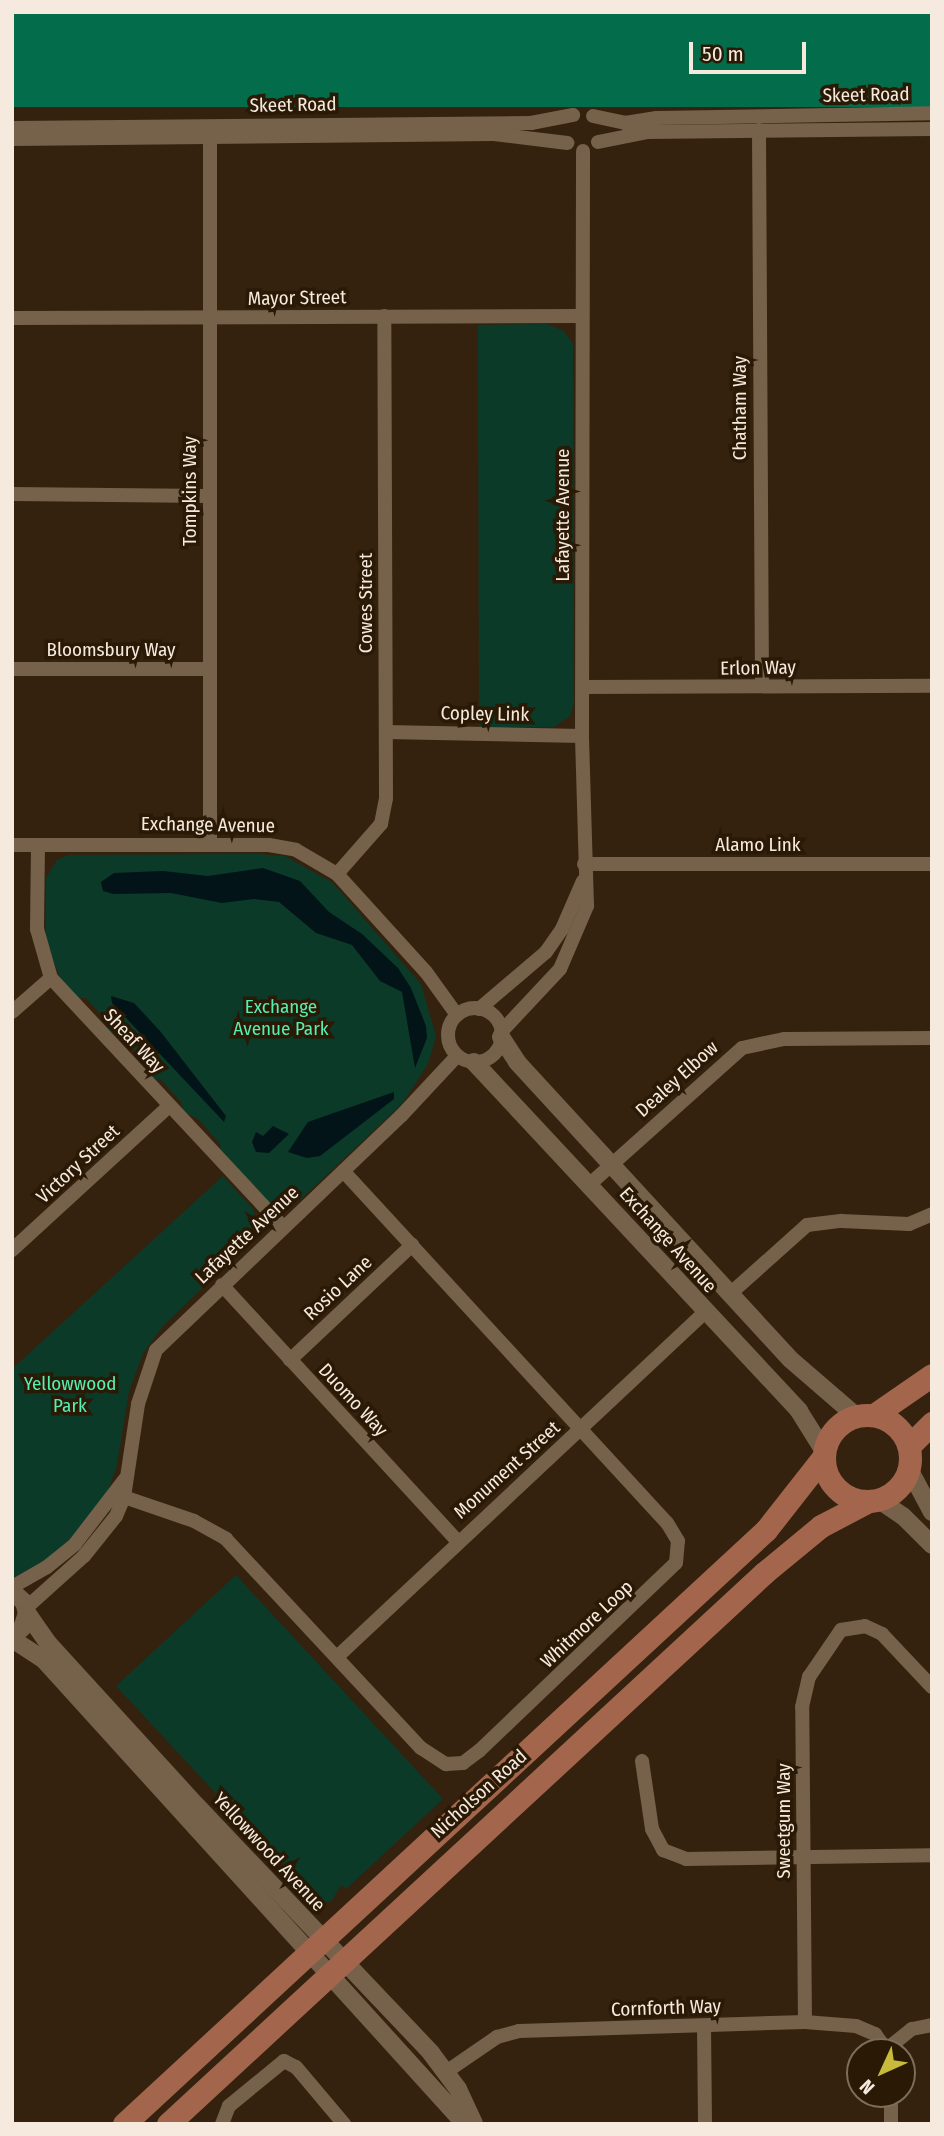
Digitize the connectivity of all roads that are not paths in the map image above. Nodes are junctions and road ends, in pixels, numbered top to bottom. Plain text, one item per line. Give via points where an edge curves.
1 (932, 113) edge
2 (573, 115) junction
3 (593, 117) junction
4 (12, 128) edge
5 (932, 129) edge
6 (759, 130) junction
7 (210, 137) junction
8 (12, 139) edge
9 (598, 142) junction
10 (567, 143) junction
11 (583, 150) junction
12 (384, 316) junction
13 (582, 316) junction
14 (12, 318) edge
15 (211, 319) junction
16 (12, 494) edge
17 (209, 496) junction
18 (12, 669) edge
19 (210, 669) junction
20 (762, 686) junction
21 (932, 686) edge
22 (584, 687) junction
23 (386, 732) junction
24 (582, 736) junction
25 (12, 845) edge
26 (38, 845) junction
27 (210, 845) junction
28 (584, 864) junction
29 (932, 864) edge
30 (337, 874) junction
31 (584, 880) junction
32 (51, 978) junction
33 (479, 1009) junction
34 (12, 1012) edge
35 (457, 1015) junction
36 (501, 1035) junction
37 (932, 1038) edge
38 (466, 1059) junction
39 (169, 1106) junction
40 (612, 1164) junction
41 (343, 1171) junction
42 (590, 1184) junction
43 (932, 1214) edge
44 (283, 1227) junction
45 (412, 1245) junction
46 (12, 1250) edge
47 (222, 1285) junction
48 (731, 1293) junction
49 (705, 1312) junction
50 (290, 1360) junction
51 (932, 1375) edge
52 (865, 1416) junction
53 (932, 1423) edge
54 (581, 1429) junction
55 (824, 1453) junction
56 (909, 1458) junction
57 (126, 1478) junction
58 (124, 1497) junction
59 (873, 1501) junction
60 (932, 1512) edge
61 (457, 1541) junction
62 (932, 1545) edge
63 (12, 1589) edge
64 (27, 1611) junction
65 (12, 1638) edge
66 (337, 1657) junction
67 (932, 1687) edge
68 (642, 1761) dead end
69 (932, 1856) edge
70 (803, 1857) junction
71 (316, 1944) junction
72 (337, 1967) junction
73 (806, 2022) junction
74 (932, 2025) edge
75 (704, 2026) junction
76 (878, 2038) edge
77 (902, 2038) edge
78 (446, 2072) junction
79 (124, 2124) edge
80 (168, 2124) edge
81 (222, 2124) edge
82 (344, 2124) edge
83 (465, 2124) edge
84 (474, 2124) edge
85 (705, 2124) edge

1 - 3 street, Skeet Road via 657,118 625,123
2 - 3 street
2 - 4 street, Skeet Road via 531,123
2 - 10 street via 563,130
3 - 9 street via 600,128
5 - 6 street, Skeet Road
6 - 9 street, Skeet Road via 648,132
6 - 20 street, Chatham Way
7 - 8 street, Skeet Road
7 - 10 street, Skeet Road via 503,134
7 - 15 street, Tompkins Way
9 - 11 street
10 - 11 street
11 - 13 street, Lafayette Avenue
12 - 13 street, Mayor Street
12 - 15 street, Mayor Street
12 - 23 street, Cowes Street
13 - 22 street, Lafayette Avenue
14 - 15 street, Mayor Street
15 - 17 street, Tompkins Way
16 - 17 street
17 - 19 street, Tompkins Way
18 - 19 street, Bloomsbury Way
19 - 27 street, Tompkins Way
20 - 21 street, Erlon Way
20 - 22 street, Erlon Way
22 - 24 street, Lafayette Avenue
23 - 24 street, Copley Link
23 - 30 street, Cowes Street via 381,824
24 - 28 street, Lafayette Avenue
25 - 26 street, Exchange Avenue
26 - 27 street, Exchange Avenue
26 - 32 street, Sheaf Way via 37,929 42,960
27 - 30 street, Exchange Avenue via 286,848 308,855
28 - 29 street, Alamo Link
28 - 31 street, Lafayette Avenue
30 - 35 street, Exchange Avenue via 426,972
31 - 33 street, Lafayette Avenue via 546,952
31 - 36 street, Lafayette Avenue via 587,906 569,956
32 - 34 street
32 - 39 street, Sheaf Way
33 - 35 street
33 - 36 street via 491,1014
35 - 38 street via 448,1033
36 - 38 street via 493,1055
36 - 40 street, Exchange Avenue via 517,1062
37 - 40 street, Dealey Elbow via 785,1039 741,1048
38 - 41 street, Lafayette Avenue
38 - 42 street, Exchange Avenue
39 - 44 street, Sheaf Way
39 - 46 street, Victory Street
40 - 42 street, Dealey Elbow
40 - 48 street, Exchange Avenue
41 - 44 street, Lafayette Avenue
41 - 45 street, Whitmore Loop
42 - 49 street, Exchange Avenue
43 - 48 street via 909,1224 841,1221 807,1225
44 - 47 street, Lafayette Avenue
45 - 50 street, Rosio Lane
45 - 54 street, Whitmore Loop
47 - 50 street, Duomo Way
47 - 57 street, Lafayette Avenue via 156,1350 138,1404
48 - 52 street, Exchange Avenue via 811,1381
49 - 54 street, Monument Street
49 - 55 street, Exchange Avenue via 799,1411
50 - 61 street, Duomo Way
51 - 52 main road, Nicholson Road
52 - 55 main road, Nicholson Road via 839,1425
52 - 56 main road via 896,1426
53 - 56 main road, Nicholson Road
54 - 61 street, Monument Street
54 - 66 street, Whitmore Loop via 676,1535 678,1558 655,1586 463,1762 435,1761
55 - 59 main road via 825,1468 839,1491
55 - 71 main road, Nicholson Road via 766,1530
56 - 59 main road, Nicholson Road via 898,1489
56 - 60 street
57 - 58 street, Lafayette Avenue
57 - 63 street, Lafayette Avenue via 75,1544
58 - 64 street, Lafayette Avenue via 104,1536
58 - 66 street, Whitmore Loop via 194,1521 226,1539
59 - 62 street via 903,1516
59 - 72 main road, Nicholson Road via 821,1527 764,1573
61 - 66 street, Monument Street
63 - 64 street, Yellowwood Avenue
64 - 65 street, Yellowwood Avenue via 22,1628
64 - 71 street, Yellowwood Avenue via 48,1643
65 - 71 street, Yellowwood Avenue via 44,1660
67 - 70 street, Sweetgum Way via 882,1634 864,1626 841,1630 804,1692
68 - 70 street via 652,1829 663,1850 686,1859
69 - 70 street
70 - 73 street, Sweetgum Way
71 - 72 street, Yellowwood Avenue
71 - 79 main road, Nicholson Road
72 - 78 street, Yellowwood Avenue
72 - 80 main road, Nicholson Road
72 - 83 street, Yellowwood Avenue
73 - 75 street, Cornforth Way
73 - 76 street, Cornforth Way via 856,2025
74 - 77 street via 912,2029
75 - 78 street, Cornforth Way via 520,2031 497,2037
75 - 85 street
78 - 84 street, Yellowwood Avenue
81 - 82 street via 229,2106 284,2061 296,2067

